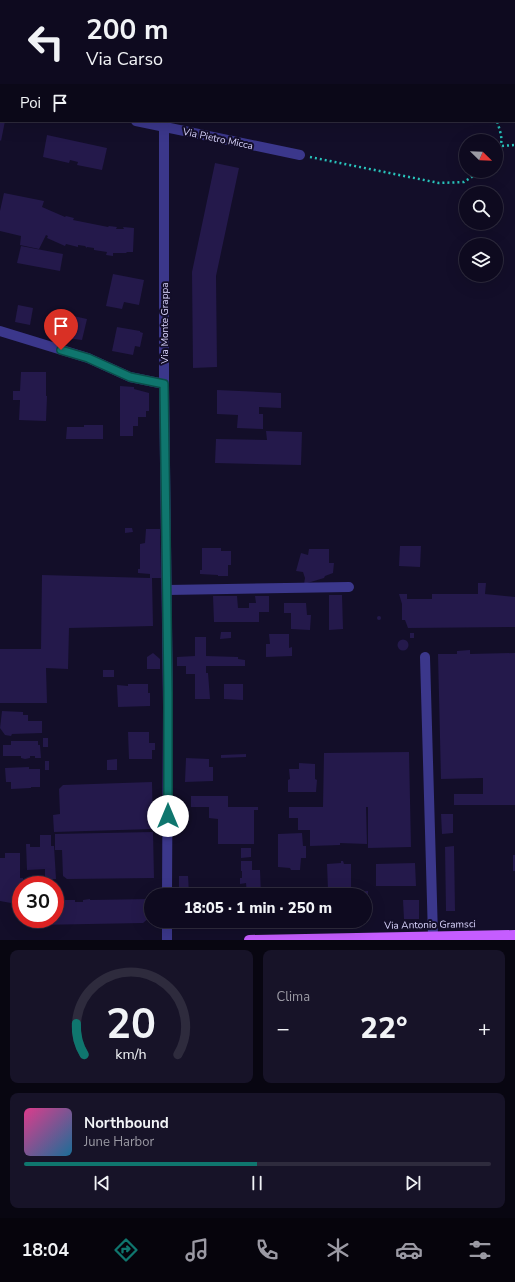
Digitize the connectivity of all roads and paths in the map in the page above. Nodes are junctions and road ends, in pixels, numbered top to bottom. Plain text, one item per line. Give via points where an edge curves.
1 (141, 122) edge
2 (497, 122) edge
3 (164, 127) junction
4 (500, 134) edge
5 (515, 145) edge
6 (503, 146) edge
7 (300, 155) joint
8 (470, 178) edge
9 (0, 331) edge
10 (164, 384) junction
11 (349, 587) dead end
12 (167, 590) junction
13 (425, 657) dead end
14 (167, 888) edge
15 (167, 928) edge
16 (515, 935) edge
17 (433, 936) junction
18 (467, 938) edge
19 (325, 939) edge
20 (167, 940) edge
21 (249, 940) edge

1 - 3 street, Via Pietro Micca
2 - 4 path
3 - 7 street, Via Pietro Micca
3 - 10 street, Via Monte Grappa
5 - 6 path
7 - 8 path via 439,183 464,182
9 - 10 street via 88,358 130,377
10 - 12 street, Via Monte Grappa
11 - 12 street
12 - 14 street, Via Monte Grappa
13 - 17 street
15 - 20 street
16 - 18 main road, Via Antonio Gramsci
17 - 18 main road, Via Antonio Gramsci
17 - 19 main road, Via Antonio Gramsci
19 - 21 main road, Via Antonio Gramsci

